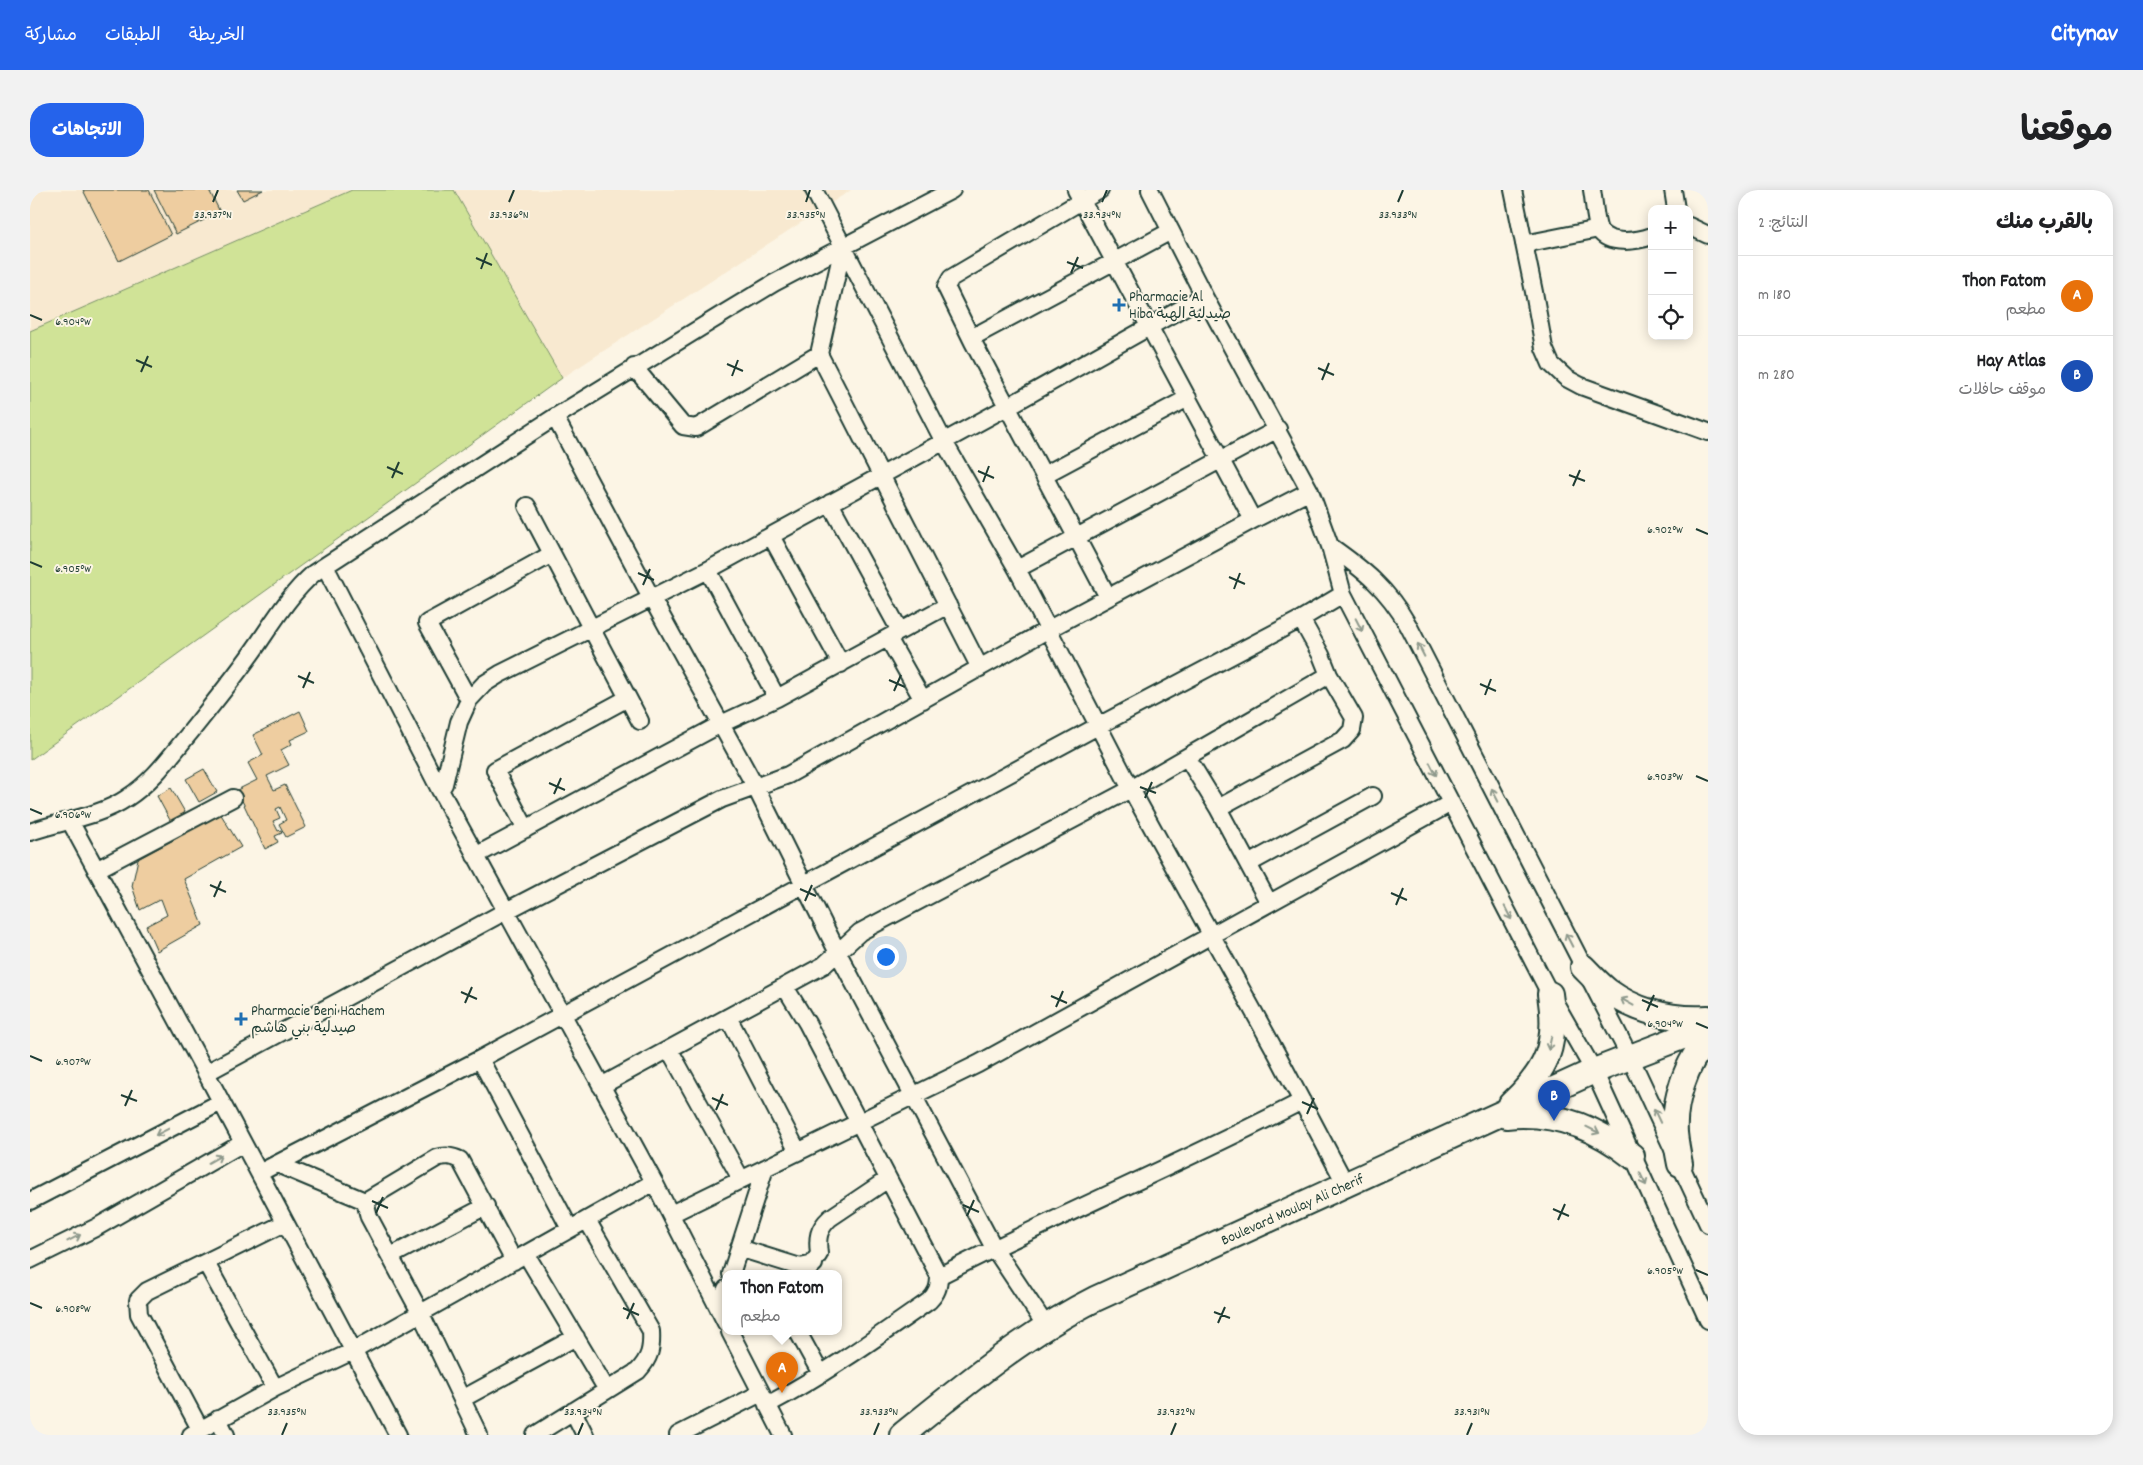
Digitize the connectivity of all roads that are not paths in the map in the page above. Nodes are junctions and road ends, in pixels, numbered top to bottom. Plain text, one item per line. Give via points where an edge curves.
1 (814, 190) edge
2 (952, 190) edge
3 (1100, 190) edge
4 (1150, 190) edge
5 (1513, 190) edge
6 (1592, 190) edge
7 (1673, 190) edge
8 (1078, 195) edge
9 (1675, 205) edge
10 (1693, 228) edge
11 (1599, 229) junction
12 (1171, 231) junction
13 (1708, 235) edge
14 (1648, 237) edge
15 (1524, 244) junction
16 (843, 247) junction
17 (1114, 261) junction
18 (1204, 296) junction
19 (1149, 327) junction
20 (971, 338) junction
21 (819, 354) junction
22 (634, 367) junction
23 (1188, 398) junction
24 (1007, 407) junction
25 (555, 416) junction
26 (1278, 429) junction
27 (1708, 432) edge
28 (943, 440) junction
29 (1221, 460) junction
30 (881, 475) junction
31 (1044, 475) junction
32 (1310, 491) junction
33 (830, 503) junction
34 (528, 506) dead end
35 (1253, 520) junction
36 (771, 536) junction
37 (1077, 537) junction
38 (1330, 546) junction
39 (552, 554) junction
40 (325, 566) junction
41 (708, 570) junction
42 (1017, 570) junction
43 (1343, 594) junction
44 (651, 597) junction
45 (1108, 597) junction
46 (948, 605) junction
47 (1301, 619) junction
48 (591, 627) junction
49 (1049, 629) junction
50 (894, 634) junction
51 (841, 664) junction
52 (980, 668) junction
53 (1329, 675) junction
54 (628, 698) junction
55 (776, 698) junction
56 (469, 700) junction
57 (924, 700) junction
58 (640, 721) dead end
59 (721, 724) junction
60 (1098, 726) junction
61 (1187, 757) junction
62 (756, 788) junction
63 (1131, 789) junction
64 (440, 790) junction
65 (1373, 796) dead end
66 (233, 798) dead end
67 (1451, 803) junction
68 (1218, 808) junction
69 (70, 821) junction
70 (526, 829) junction
71 (30, 832) edge
72 (475, 856) junction
73 (1248, 864) junction
74 (96, 870) junction
75 (805, 884) junction
76 (1269, 903) junction
77 (506, 911) junction
78 (1212, 936) junction
79 (838, 953) junction
80 (1583, 967) junction
81 (785, 987) junction
82 (1550, 994) junction
83 (561, 1016) junction
84 (728, 1017) junction
85 (1708, 1018) edge
86 (1708, 1027) edge
87 (1708, 1040) edge
88 (669, 1049) junction
89 (1630, 1057) junction
90 (480, 1059) junction
91 (1594, 1071) junction
92 (206, 1073) junction
93 (601, 1086) junction
94 (914, 1096) junction
95 (1302, 1101) junction
96 (221, 1102) junction
97 (1494, 1118) junction
98 (859, 1123) junction
99 (243, 1143) junction
100 (798, 1152) junction
101 (1632, 1156) junction
102 (277, 1164) junction
103 (1680, 1164) junction
104 (765, 1168) junction
105 (259, 1173) junction
106 (741, 1179) junction
107 (888, 1179) junction
108 (654, 1182) junction
109 (1346, 1185) junction
110 (30, 1201) edge
111 (364, 1201) junction
112 (486, 1206) junction
113 (671, 1214) junction
114 (586, 1220) junction
115 (285, 1223) junction
116 (1708, 1224) edge
117 (570, 1229) junction
118 (739, 1248) junction
119 (994, 1248) junction
120 (391, 1256) junction
121 (520, 1258) junction
122 (30, 1260) edge
123 (206, 1263) junction
124 (810, 1269) edge
125 (731, 1270) edge
126 (939, 1276) junction
127 (421, 1314) junction
128 (722, 1316) edge
129 (1708, 1320) edge
130 (1046, 1326) junction
131 (732, 1335) edge
132 (800, 1335) edge
133 (576, 1337) junction
134 (353, 1351) junction
135 (821, 1374) junction
136 (275, 1388) junction
137 (607, 1390) junction
138 (462, 1399) junction
139 (764, 1399) junction
140 (573, 1411) junction
141 (218, 1419) junction
142 (196, 1432) edge
143 (394, 1434) edge
144 (226, 1435) edge
145 (479, 1435) edge
146 (535, 1435) edge
147 (585, 1435) edge
148 (678, 1435) edge
149 (783, 1435) edge
150 (902, 1435) edge

1 - 16 street
2 - 16 street
3 - 8 street
4 - 12 street
5 - 15 street
6 - 11 street
7 - 9 street
8 - 17 street
8 - 20 street via 951,278 946,287
10 - 13 street
11 - 14 street via 1607,237 1618,240
11 - 15 street
12 - 17 street
12 - 18 street
15 - 27 street via 1544,348 1552,364 1566,378 1581,386
16 - 21 street
16 - 22 street
16 - 28 street
17 - 19 street
17 - 20 street
18 - 19 street
18 - 26 street
19 - 23 street
19 - 24 street
20 - 24 street
21 - 22 street via 696,428 683,426
21 - 30 street
22 - 25 street
23 - 29 street
23 - 31 street
24 - 28 street
24 - 31 street
25 - 40 street
25 - 44 street
26 - 29 street
26 - 32 street
28 - 30 street
28 - 42 street
29 - 35 street
29 - 37 street
30 - 33 street
30 - 46 street
31 - 37 street
32 - 35 street
32 - 38 street
33 - 36 street
33 - 50 street
34 - 39 street
35 - 45 street
36 - 41 street
36 - 51 street
37 - 42 street
37 - 45 street
38 - 43 street
80 -> 38 street via 1400,609 1378,582
39 - 48 street
39 - 56 street via 427,624
40 - 64 street
40 - 69 street via 302,583 232,681 141,788 125,800
41 - 44 street
41 - 55 street
42 - 49 street
43 - 47 street
43 -> 67 street
44 - 48 street
44 - 59 street
45 - 49 street
46 - 50 street
46 - 52 street
47 - 53 street
47 - 60 street
48 - 54 street
48 - 56 street via 500,674 484,684
49 - 52 street
49 - 60 street
50 - 51 street
50 - 57 street
51 - 55 street
52 - 57 street
53 - 61 street
53 - 68 street via 1354,718 1352,730 1343,740
54 - 58 street
54 - 70 street via 495,770
55 - 59 street
56 - 64 street via 459,722
57 - 62 street via 788,776
59 - 62 street
59 - 70 street
60 - 63 street
60 - 75 street
61 - 63 street
61 - 68 street
62 - 75 street
62 - 77 street via 722,799
63 - 78 street
63 - 79 street via 860,932
64 - 72 street
65 - 73 street
66 - 74 street
67 - 76 street
67 -> 82 street
68 - 73 street
69 - 71 street
69 - 74 street
70 - 72 street
72 - 77 street
73 - 76 street
74 - 92 street
75 - 79 street
75 - 83 street
76 - 78 street
77 - 83 street
77 - 92 street
78 - 94 street
78 - 95 street
79 - 81 street via 824,965
79 - 94 street
85 -> 80 main road via 1672,1017 1638,1008 1608,991
80 - 89 street
81 - 84 street
81 - 98 street
82 - 91 street
82 -> 97 main road via 1554,1019 1551,1044 1543,1067 1529,1088
83 - 90 street
83 - 93 street
84 - 88 street
84 - 100 street
86 - 89 main road, Boulevard Moulay Ali Cherif
87 - 103 main road via 1688,1070 1678,1100 1675,1132
88 - 93 street
88 - 106 street
89 - 91 main road, Boulevard Moulay Ali Cherif
103 -> 89 street
90 - 102 street
90 - 117 street
91 - 97 main road, Boulevard Moulay Ali Cherif
91 - 101 street
92 - 96 street
93 - 108 street
94 - 98 street
94 - 119 street
95 - 109 street
95 - 119 street
96 - 99 street
96 -> 110 street
97 -> 101 main road via 1519,1115 1568,1120 1591,1129
97 - 109 main road, Boulevard Moulay Ali Cherif
98 - 100 street
98 - 107 street
99 - 105 street
122 -> 99 street via 97,1227
100 - 104 street
101 -> 129 street
102 - 105 street
102 - 111 street
103 - 116 street
104 - 106 street
104 - 118 street
105 - 115 street
106 - 113 street
107 - 124 street via 822,1225 817,1241 819,1254
107 - 126 street
108 - 113 street
108 - 114 street
109 - 130 main road, Boulevard Moulay Ali Cherif via 1160,1268
111 - 112 street via 445,1155 460,1160
111 - 120 street via 369,1217
112 - 120 street
112 - 121 street
113 - 128 street
114 - 117 street
114 - 137 street via 651,1331 652,1347 648,1360 638,1371
115 - 123 street
115 - 134 street
117 - 121 street
118 - 124 street
118 - 125 street
119 - 126 street
119 - 130 street
120 - 127 street
121 - 127 street
121 - 133 street
123 - 136 street
123 - 142 street via 147,1291 138,1300 137,1307
126 - 135 street via 936,1294 929,1301
127 - 134 street
127 - 138 street
130 - 150 main road, Boulevard Moulay Ali Cherif
131 - 139 street
132 - 135 street
133 - 137 street
133 - 138 street
134 - 136 street
134 - 143 street
135 - 139 street
136 - 141 street
137 - 140 street
138 - 145 street
139 - 148 street
139 - 149 street
140 - 146 street
140 - 147 street
141 - 142 street
141 - 144 street

